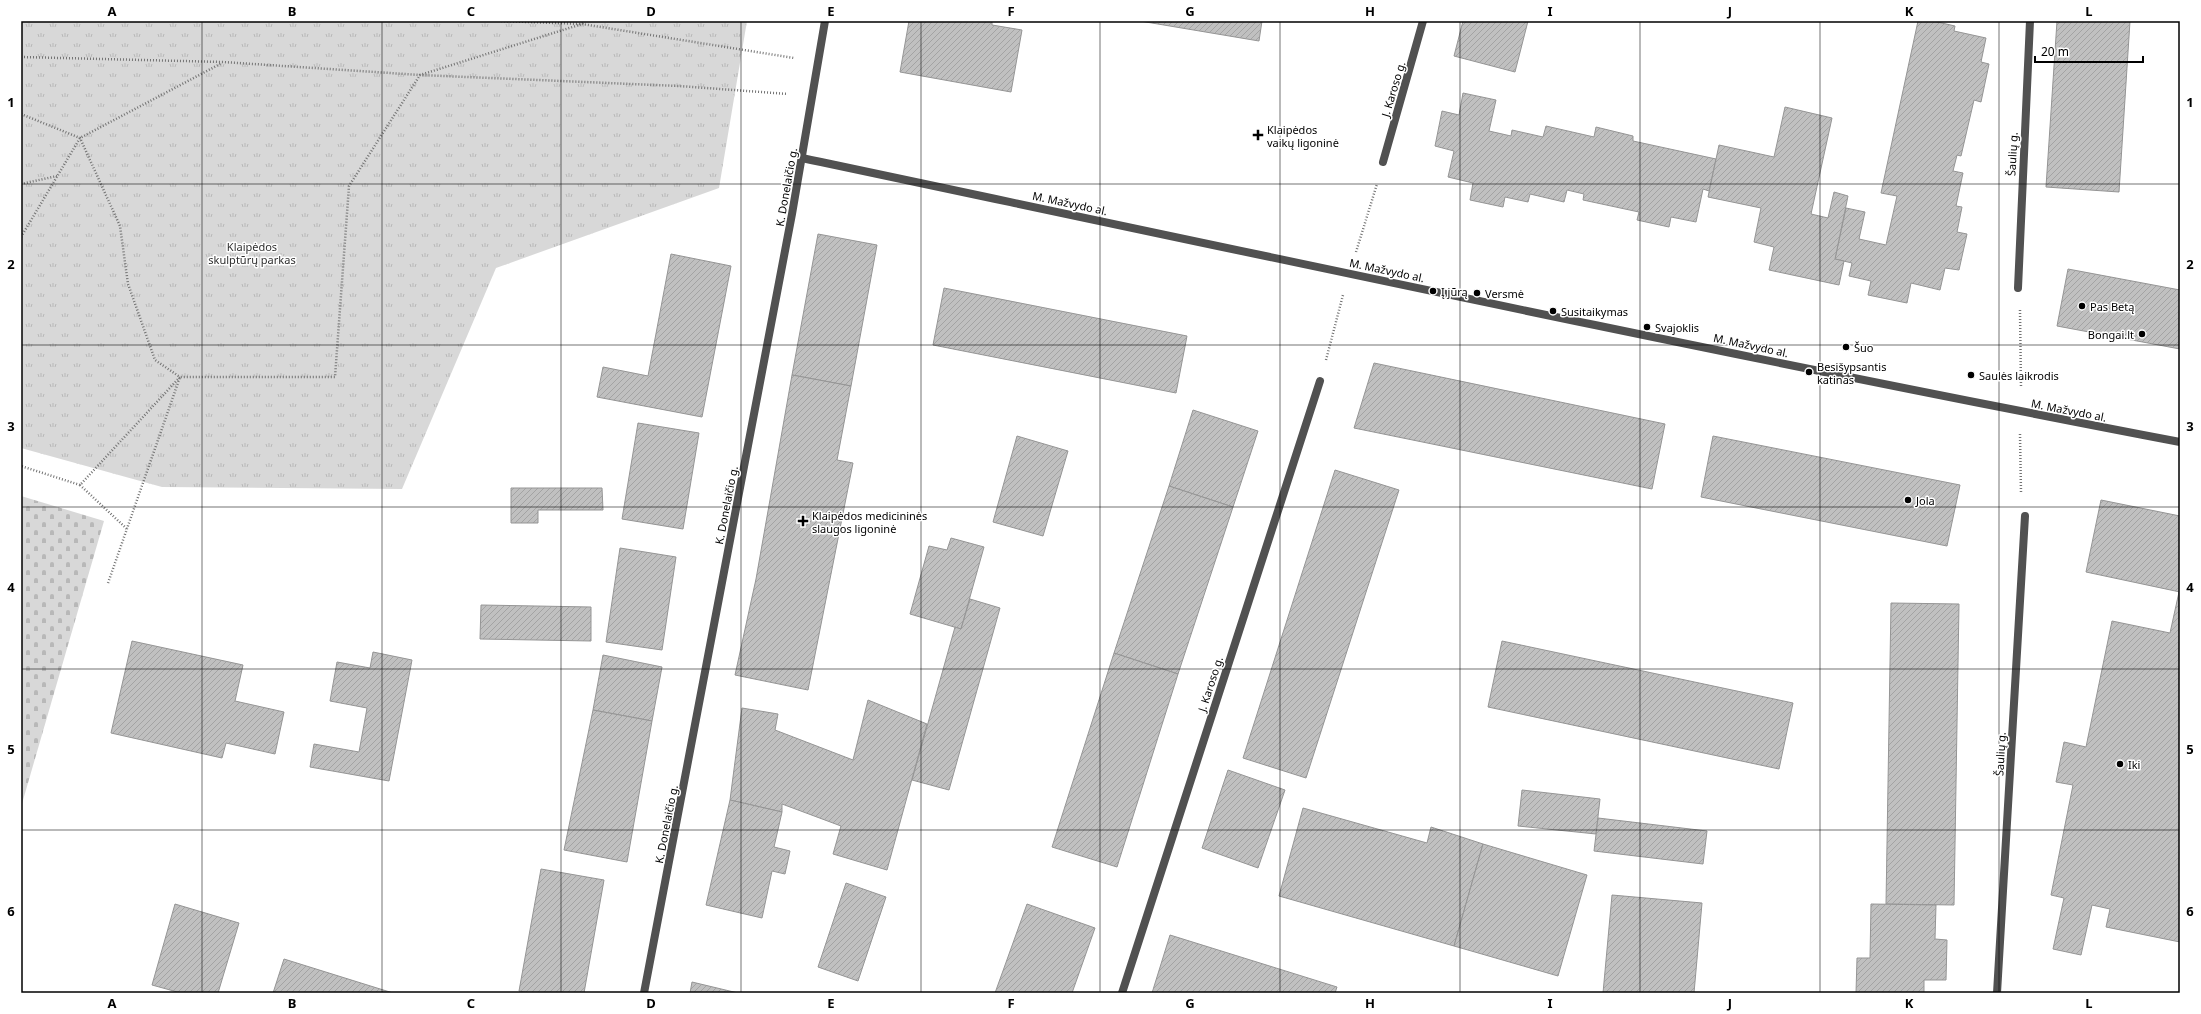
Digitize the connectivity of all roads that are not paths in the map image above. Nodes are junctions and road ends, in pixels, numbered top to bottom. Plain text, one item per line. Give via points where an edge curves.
1 (825, 21) edge
2 (1423, 21) edge
3 (2030, 21) edge
4 (802, 158) junction
5 (1383, 162) dead end
6 (2018, 288) dead end
7 (1320, 381) dead end
8 (2180, 442) edge
9 (2025, 516) dead end
10 (644, 993) edge
11 (1122, 993) edge
12 (1997, 993) edge

1 - 4 street, K. Donelaičio g.
2 - 5 street, J. Karoso g.
3 - 6 street, Šaulių g.
4 - 8 street, M. Mažvydo al. via 1403,285 2020,412
4 - 10 street, K. Donelaičio g.
7 - 11 street, J. Karoso g.
9 - 12 street, Šaulių g.

